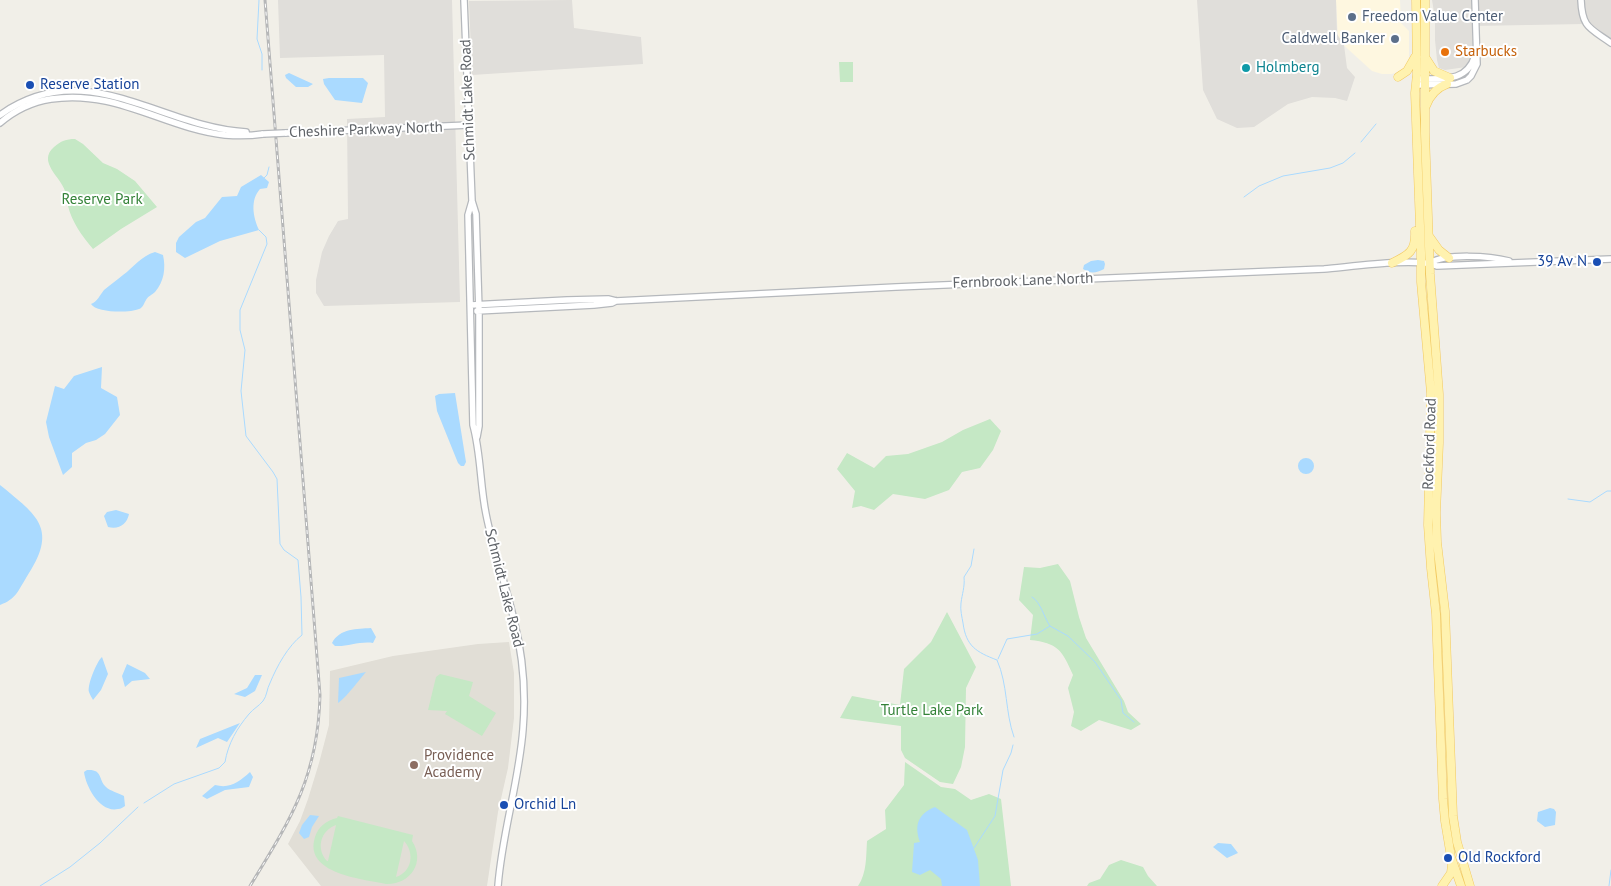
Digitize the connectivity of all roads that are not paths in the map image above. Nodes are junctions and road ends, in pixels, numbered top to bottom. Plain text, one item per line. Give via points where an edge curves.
1 (464, 0) edge
2 (1416, 0) edge
3 (1425, 0) edge
4 (1475, 0) edge
5 (1581, 0) edge
6 (1611, 43) edge
7 (1420, 56) junction
8 (1398, 77) dead end
9 (1448, 81) junction
10 (1420, 82) junction
11 (1425, 110) junction
12 (0, 115) edge
13 (0, 123) edge
14 (469, 125) junction
15 (263, 134) junction
16 (1418, 194) junction
17 (472, 201) junction
18 (1429, 236) junction
19 (1449, 258) junction
20 (1611, 259) edge
21 (1511, 262) junction
22 (1392, 263) junction
23 (1421, 263) junction
24 (1430, 263) junction
25 (616, 301) junction
26 (479, 304) junction
27 (471, 308) junction
28 (480, 311) junction
29 (476, 439) junction
30 (1451, 857) junction
31 (1469, 883) edge
32 (1458, 885) edge
33 (498, 886) edge
34 (1442, 886) edge

1 - 14 street, Schmidt Lake Road
2 - 7 main road, Rockford Road
3 - 7 main road, Rockford Road
4 - 9 street via 1477,64 1471,76 1462,82
5 - 6 street via 1585,24
7 - 8 main road via 1407,72
7 - 9 main road
7 - 10 main road, Rockford Road
9 - 10 street
9 - 11 main road via 1433,93
10 - 11 main road, Rockford Road
10 - 16 main road, Rockford Road
11 - 18 main road, Rockford Road
12 - 15 street, Cheshire Parkway North via 42,95 89,90 220,128
13 - 15 street, Cheshire Parkway North via 38,102 88,97 116,102 223,135
14 - 15 street, Cheshire Parkway North, bridge
14 - 17 street, Schmidt Lake Road
16 - 22 main road via 1414,207 1414,246 1405,257
16 - 23 main road, Rockford Road
17 - 26 street, Schmidt Lake Road via 476,214
17 - 27 street, Schmidt Lake Road via 468,215
18 - 19 main road
18 - 24 main road, Rockford Road
19 - 21 street, Fernbrook Lane North via 1476,257
19 - 24 street, Fernbrook Lane North
20 - 21 street, Fernbrook Lane North
21 - 24 street, Fernbrook Lane North via 1437,266
22 - 23 street, Fernbrook Lane North
22 - 25 street, Fernbrook Lane North
23 - 24 street, Fernbrook Lane North
23 - 30 main road, Rockford Road via 1431,393 1428,538 1436,614 1443,799
24 - 31 main road, Rockford Road via 1439,394 1437,542 1445,611 1453,816
25 - 26 street, Fernbrook Lane North
25 - 28 street, Fernbrook Lane North via 612,304
26 - 27 street, Fernbrook Lane North
26 - 28 street, Schmidt Lake Road
27 - 28 street, Fernbrook Lane North
27 - 29 street, Schmidt Lake Road via 472,409
28 - 29 street, Schmidt Lake Road via 479,426
29 - 33 street, Schmidt Lake Road via 486,515 515,622 523,683 520,753
30 - 32 main road, Rockford Road
30 - 34 main road via 1451,873
31 - 32 street

